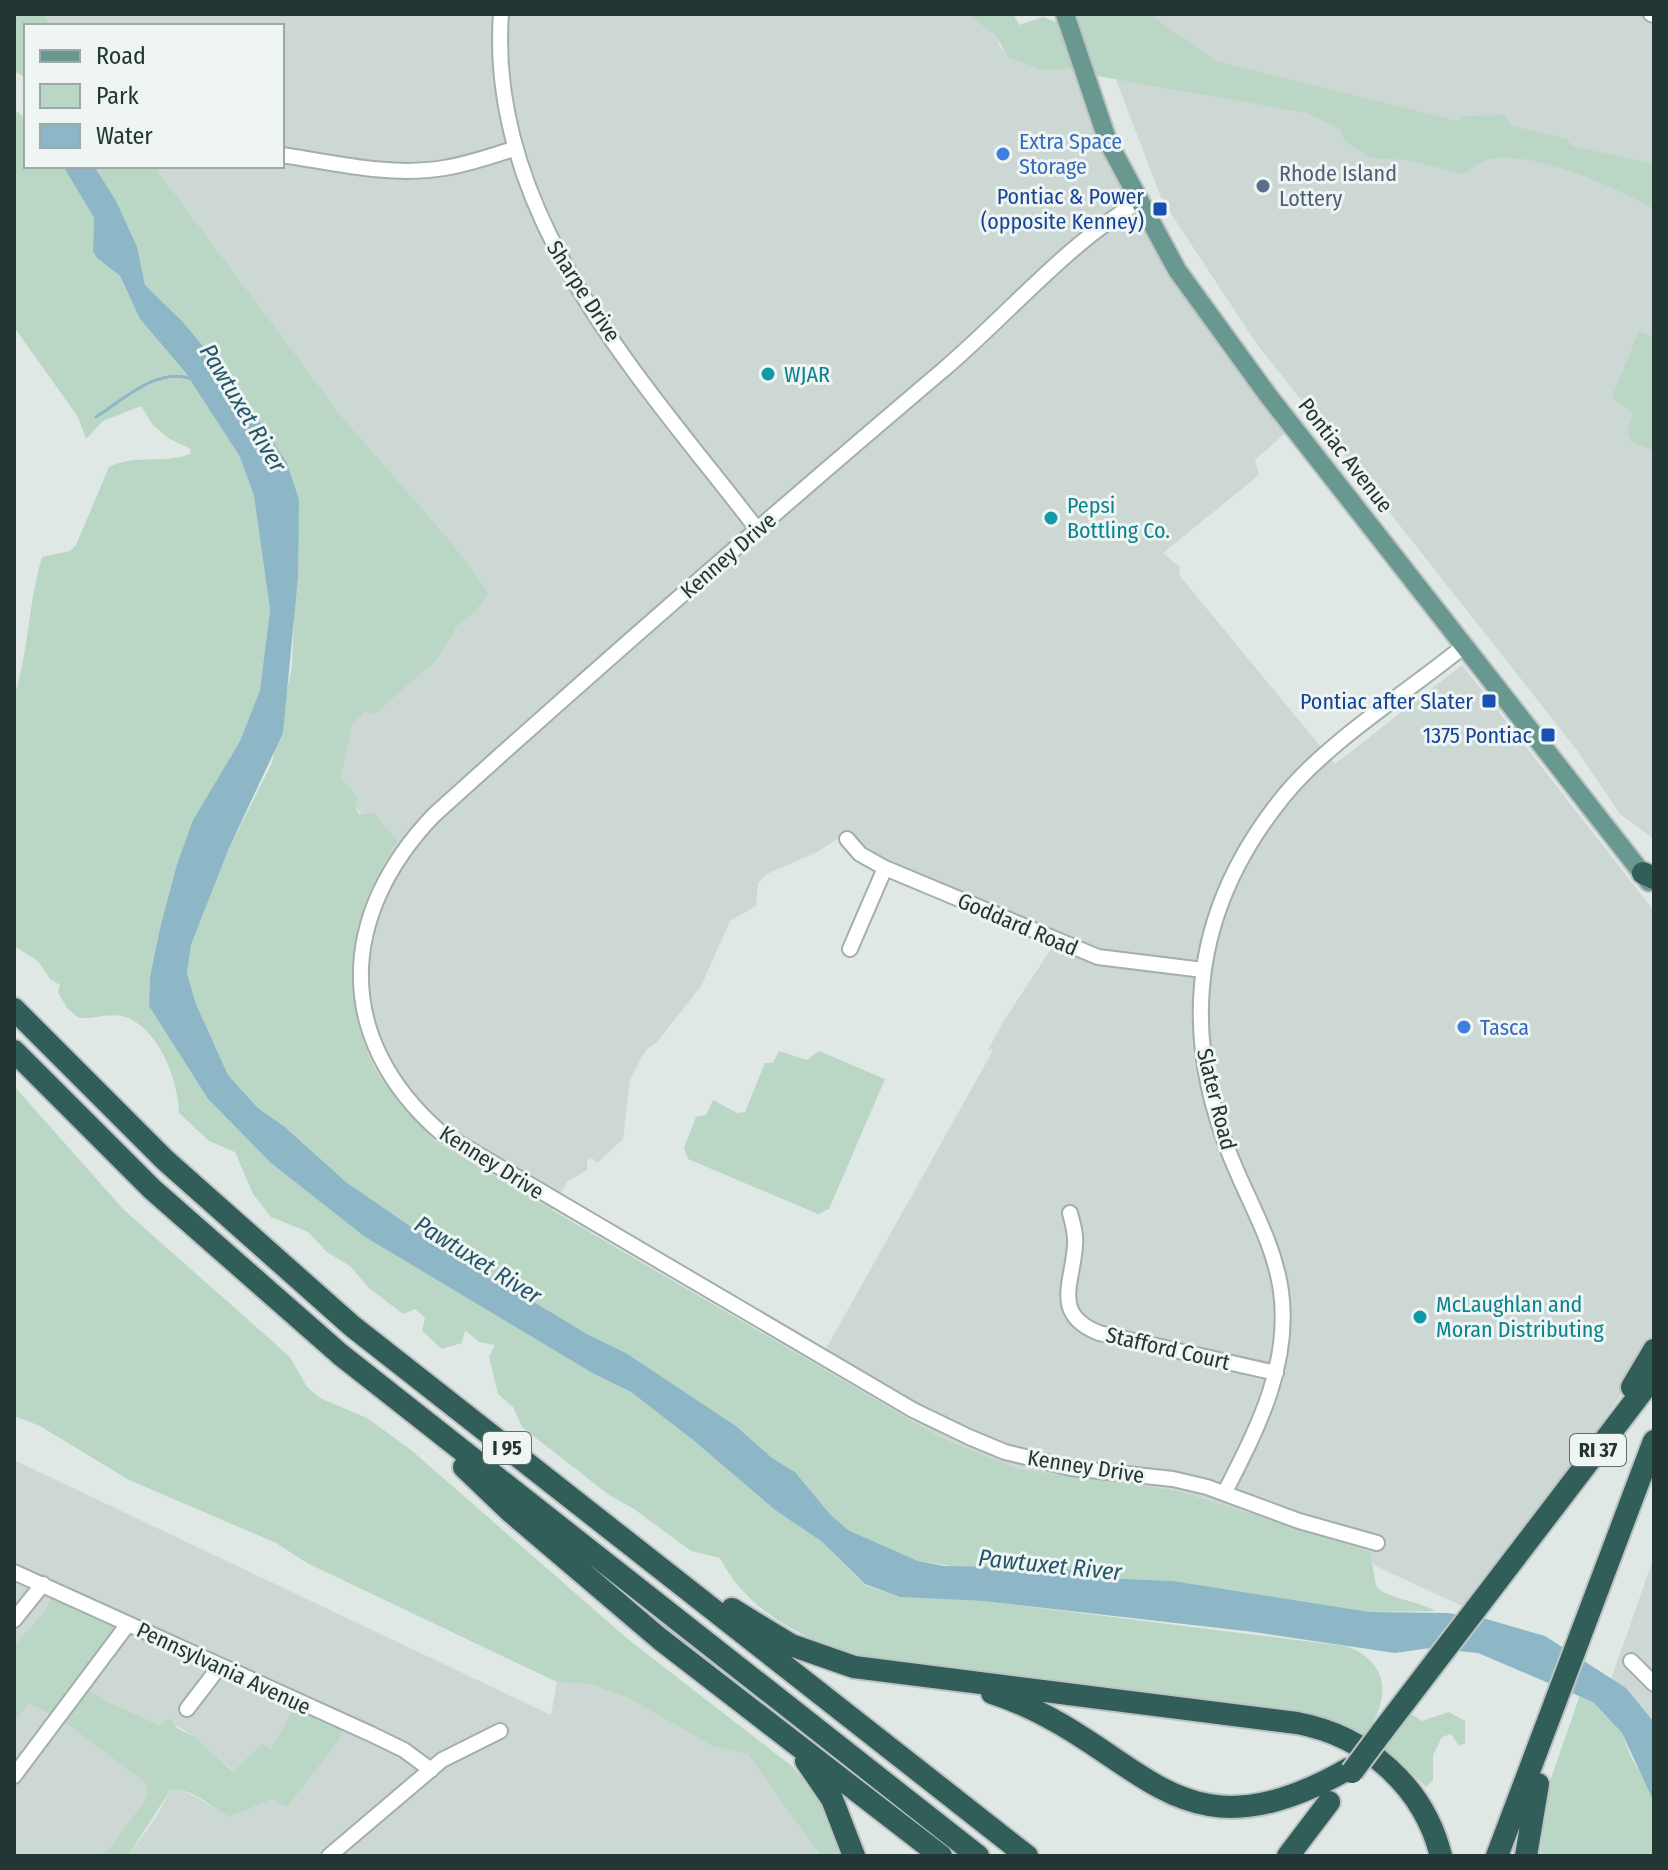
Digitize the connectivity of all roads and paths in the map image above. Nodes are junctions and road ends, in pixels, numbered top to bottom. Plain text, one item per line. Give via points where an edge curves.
1 (501, 14) edge
2 (1065, 14) edge
3 (516, 148) junction
4 (284, 155) edge
5 (1140, 201) junction
6 (757, 529) junction
7 (1464, 646) junction
8 (847, 839) dead end
9 (885, 868) junction
10 (1650, 880) edge
11 (850, 949) dead end
12 (1203, 970) junction
13 (14, 1009) edge
14 (14, 1051) edge
15 (1070, 1213) dead end
16 (1654, 1350) edge
17 (1276, 1373) junction
18 (1654, 1376) edge
19 (424, 1421) junction
20 (1654, 1441) edge
21 (1654, 1454) edge
22 (1638, 1480) junction
23 (1225, 1492) junction
24 (1542, 1523) junction
25 (618, 1536) junction
26 (1377, 1543) dead end
27 (14, 1572) edge
28 (43, 1584) junction
29 (14, 1620) edge
30 (128, 1624) junction
31 (1631, 1661) dead end
32 (220, 1666) junction
33 (904, 1674) junction
34 (1654, 1684) edge
35 (187, 1709) dead end
36 (752, 1712) junction
37 (1553, 1712) junction
38 (500, 1731) dead end
39 (431, 1770) junction
40 (1350, 1770) junction
41 (14, 1776) edge
42 (1139, 1803) dead end
43 (1288, 1822) dead end
44 (329, 1856) edge
45 (854, 1856) edge
46 (941, 1856) edge
47 (978, 1856) edge
48 (1027, 1856) edge
49 (1288, 1856) edge
50 (1441, 1856) edge
51 (1497, 1856) edge
52 (1526, 1856) edge

1 - 3 street, Sharpe Drive via 503,81
2 - 5 main road, Pontiac Avenue via 1108,142
3 - 4 street via 469,163 417,170
3 - 6 street, Sharpe Drive via 538,213 571,278
5 - 6 street, Kenney Drive via 1069,256
5 - 7 main road, Pontiac Avenue via 1202,307
6 - 23 street, Kenney Drive via 441,809 396,859 374,899 362,947 363,1005 383,1063 408,1101 440,1132 938,1423 1038,1461 1173,1479
7 - 10 main road, Pontiac Avenue
7 - 12 street, Slater Road via 1284,795 1228,880
8 - 9 street, Goddard Road via 860,854
9 - 11 street
9 - 12 street, Goddard Road via 1098,957
12 - 17 street, Slater Road via 1201,1029 1208,1082 1231,1156 1263,1227 1281,1292
13 - 25 highway, I 95 via 270,1256
14 - 19 highway, I 95 via 231,1261
15 - 17 street, Stafford Court via 1076,1240 1067,1297 1078,1322 1099,1333
16 - 24 highway
17 - 23 street, Slater Road via 1264,1413
18 - 24 highway, RI 37
19 - 36 highway via 505,1507
19 - 47 highway, I 95
20 - 22 highway, RI 37
21 - 22 highway
22 - 37 highway, RI 37
23 - 26 street, Kenney Drive
24 - 40 highway, RI 37, bridge
25 - 33 highway via 791,1645 847,1665
25 - 48 highway, I 95
27 - 28 street, Pennsylvania Avenue
28 - 29 street
28 - 30 street, Pennsylvania Avenue
30 - 32 street, Pennsylvania Avenue
30 - 41 street
31 - 34 street
32 - 35 street
32 - 39 street, Pennsylvania Avenue via 381,1739
33 - 42 highway via 984,1690 1032,1709 1077,1741
33 - 50 highway via 1325,1730 1367,1751 1396,1775 1424,1813
36 - 45 highway via 825,1785
36 - 46 highway
37 - 51 highway, RI 37
37 - 52 highway
38 - 39 street
39 - 44 street
40 - 43 highway
40 - 49 highway, RI 37

